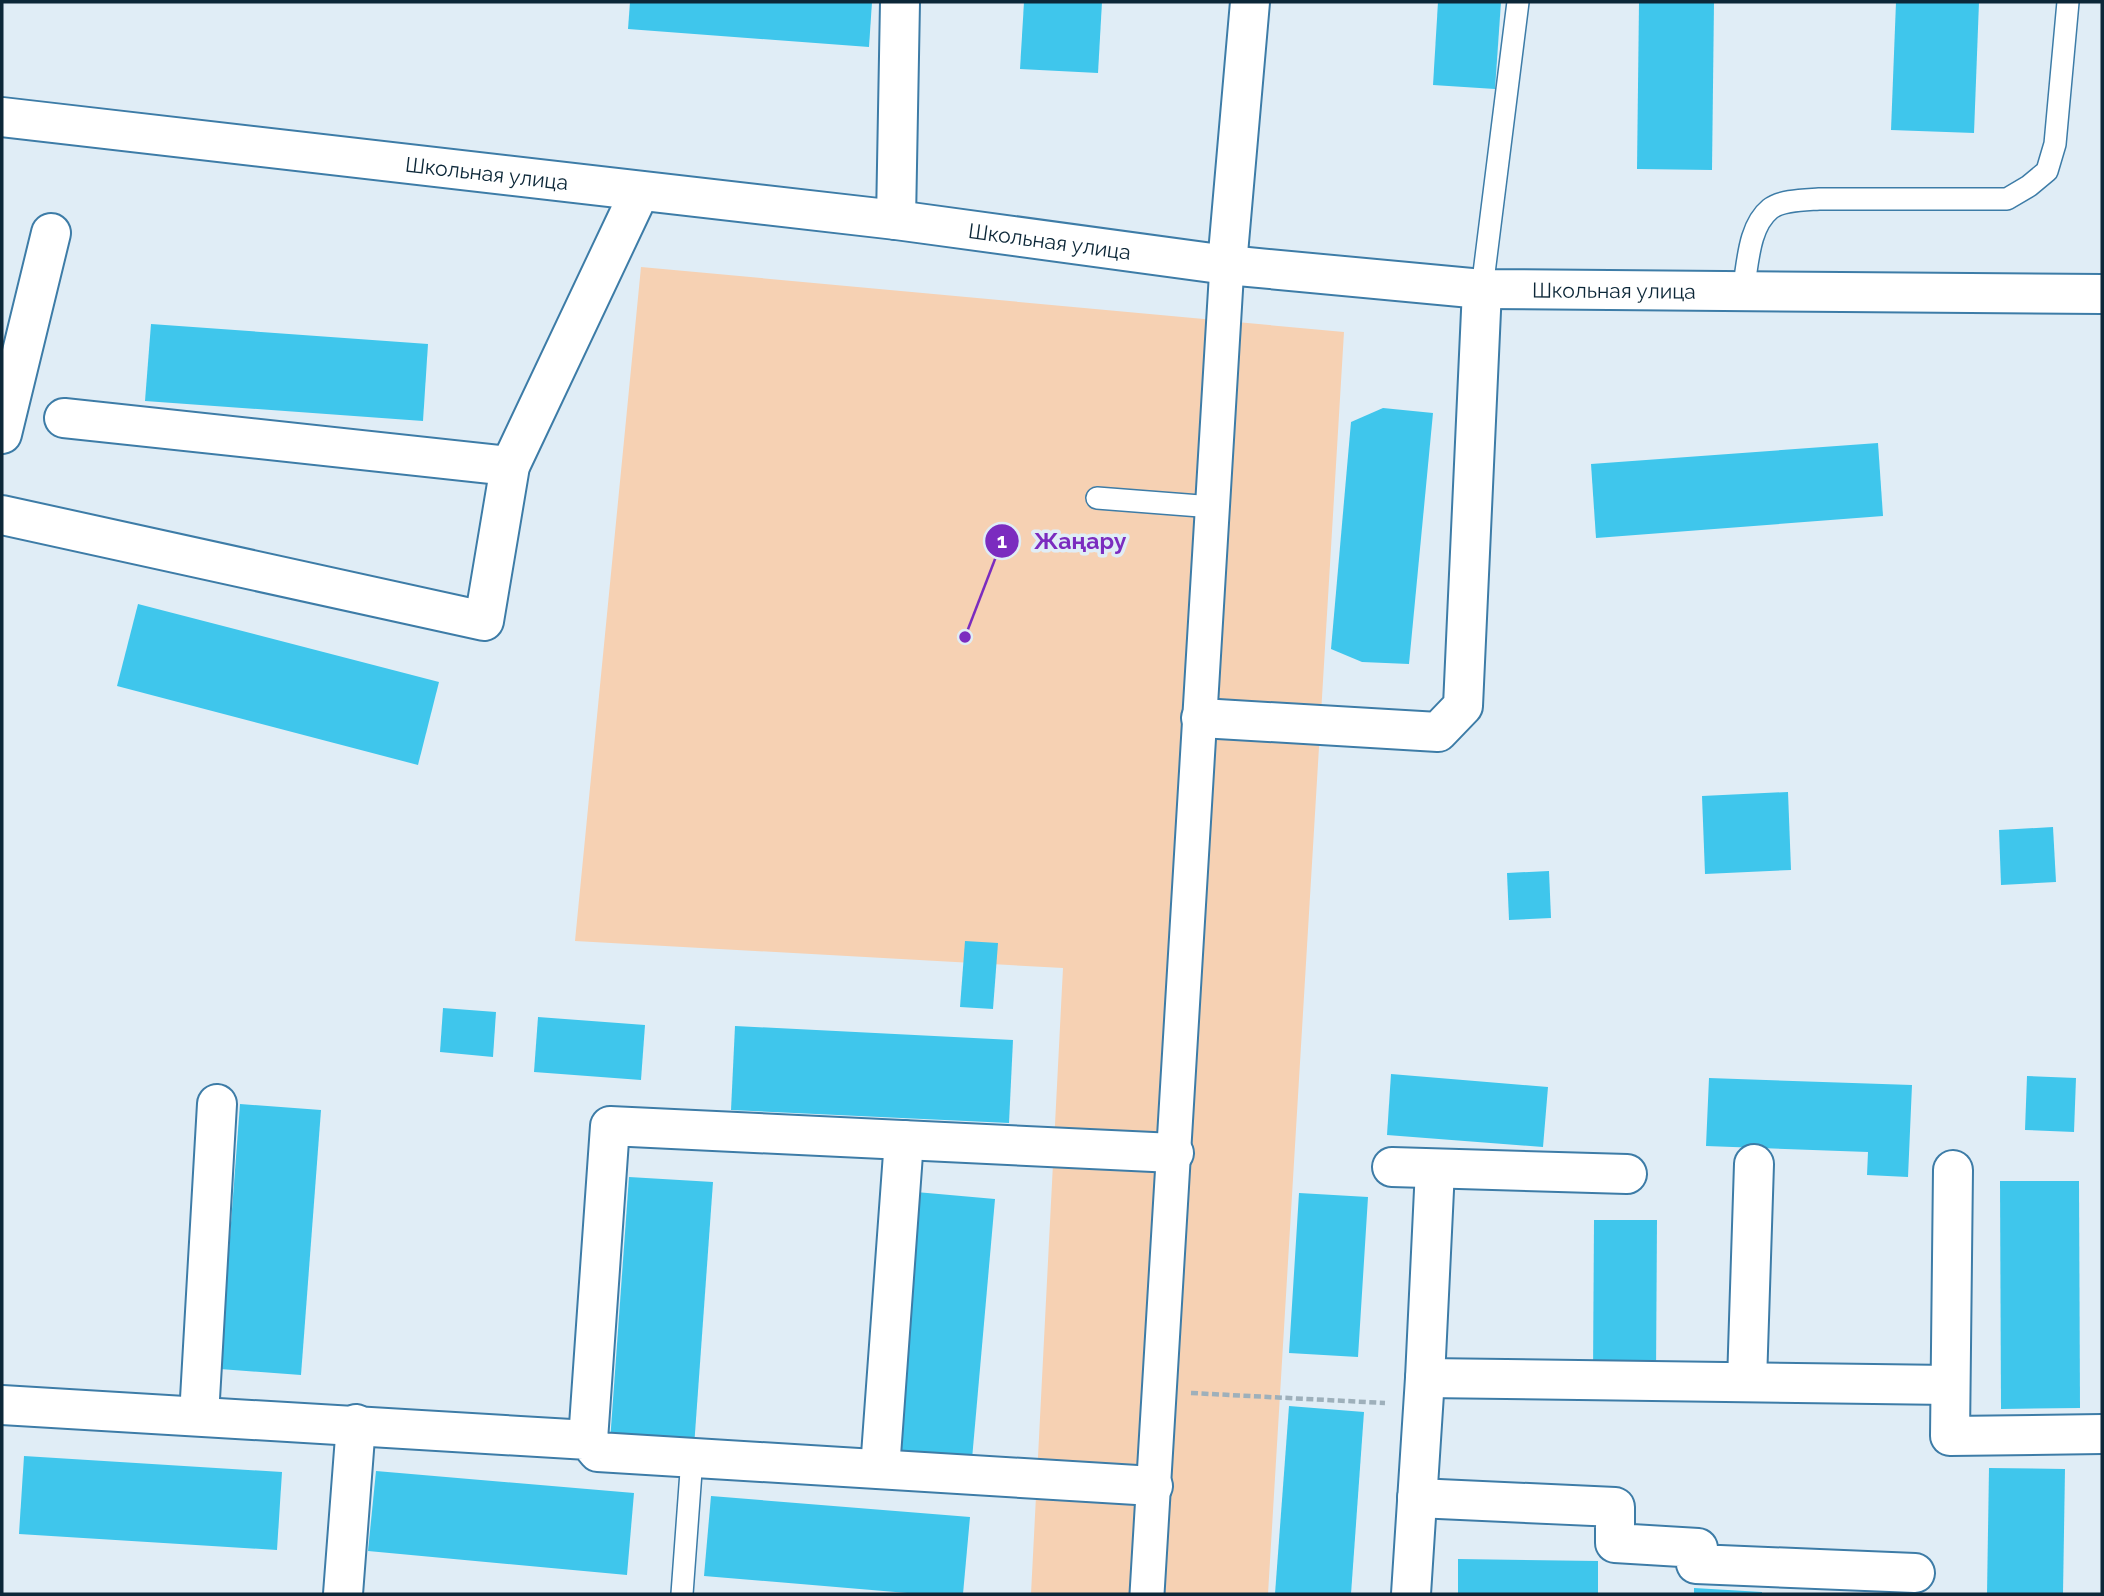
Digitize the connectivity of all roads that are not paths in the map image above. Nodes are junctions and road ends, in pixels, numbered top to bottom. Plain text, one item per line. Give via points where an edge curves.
1 (900, 2) edge
2 (1250, 2) edge
3 (1518, 2) edge
4 (2068, 2) edge
5 (2, 117) edge
6 (640, 191) junction
7 (896, 220) junction
8 (51, 233) dead end
9 (1227, 265) junction
10 (1482, 289) junction
11 (1743, 291) junction
12 (2102, 295) edge
13 (64, 418) dead end
14 (2, 434) edge
15 (510, 467) junction
16 (1097, 498) dead end
17 (1213, 507) junction
18 (2, 515) edge
19 (1201, 718) junction
20 (217, 1104) dead end
21 (904, 1140) junction
22 (1174, 1153) junction
23 (1754, 1164) dead end
24 (1392, 1167) dead end
25 (1435, 1169) junction
26 (1953, 1170) dead end
27 (1627, 1174) dead end
28 (1747, 1382) junction
29 (1950, 1385) junction
30 (1424, 1392) junction
31 (2, 1405) edge
32 (199, 1416) junction
33 (356, 1424) junction
34 (2102, 1434) edge
35 (588, 1440) junction
36 (692, 1458) junction
37 (880, 1469) junction
38 (1153, 1486) junction
39 (1417, 1498) junction
40 (1914, 1573) dead end
41 (343, 1594) edge
42 (682, 1594) edge
43 (1147, 1594) edge
44 (1411, 1594) edge

1 - 7 street
2 - 9 street
3 - 10 lane
4 - 11 lane via 2055,144 2048,171 2007,199 1819,199 1771,208 1753,233
5 - 6 street, Школьная улица
6 - 7 street, Школьная улица
6 - 15 street
7 - 9 street, Школьная улица
8 - 14 street
9 - 10 street, Школьная улица
9 - 17 street
10 - 11 street, Школьная улица
10 - 19 street via 1463,706 1438,732
11 - 12 street, Школьная улица
13 - 15 street
15 - 18 street via 484,621
16 - 17 lane
17 - 19 street
19 - 22 street
20 - 32 street
21 - 22 street
21 - 35 street via 610,1126
21 - 37 street
22 - 38 street
23 - 28 street
24 - 25 street
25 - 27 street
25 - 30 street
26 - 29 street
28 - 29 street
28 - 30 street
29 - 34 street via 1950,1436
30 - 39 street
31 - 32 street
32 - 33 street
33 - 35 street
33 - 41 street
35 - 36 street via 598,1452
36 - 37 street
36 - 42 lane
37 - 38 street
38 - 43 street
39 - 40 street via 1615,1507 1615,1543 1698,1548 1696,1564
39 - 44 street

